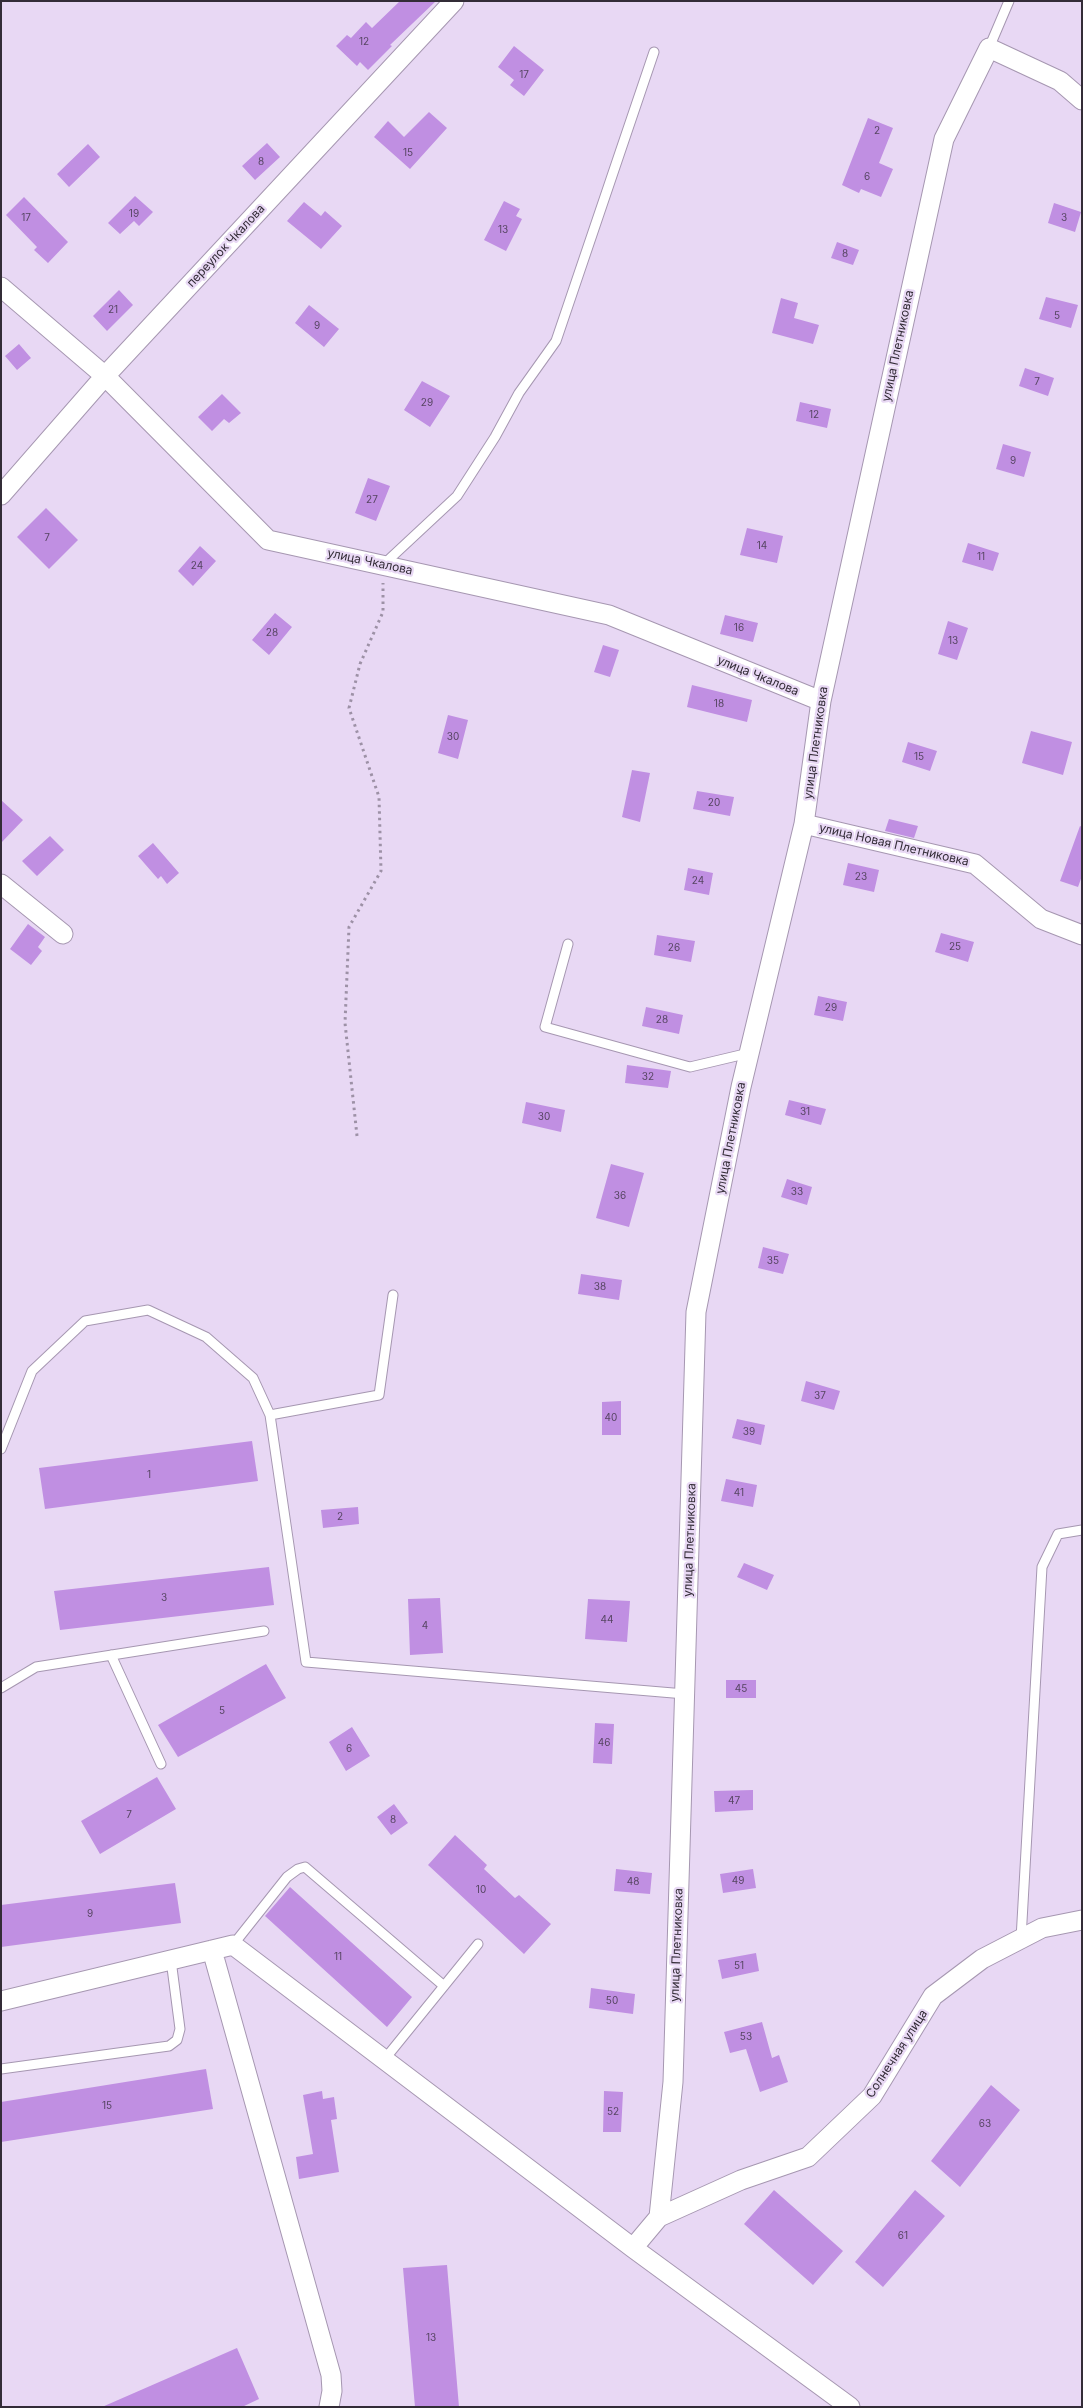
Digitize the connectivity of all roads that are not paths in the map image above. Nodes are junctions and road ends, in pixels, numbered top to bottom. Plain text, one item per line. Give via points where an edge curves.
1 (454, 1) edge
2 (1009, 1) edge
3 (989, 48) junction
4 (654, 52) dead end
5 (1082, 100) edge
6 (1, 287) edge
7 (105, 376) junction
8 (1, 495) edge
9 (383, 565) junction
10 (821, 701) junction
11 (804, 824) junction
12 (1, 884) edge
13 (63, 934) dead end
14 (1082, 935) edge
15 (568, 944) dead end
16 (749, 1053) junction
17 (393, 1295) dead end
18 (270, 1415) junction
19 (1, 1449) edge
20 (1082, 1530) edge
21 (264, 1631) dead end
22 (111, 1655) junction
23 (1, 1688) edge
24 (685, 1694) junction
25 (161, 1764) dead end
26 (1082, 1920) edge
27 (1021, 1939) junction
28 (478, 1944) dead end
29 (233, 1945) junction
30 (212, 1950) junction
31 (171, 1960) junction
32 (444, 1986) junction
33 (1, 2001) edge
34 (384, 2060) junction
35 (1, 2069) edge
36 (659, 2217) junction
37 (632, 2248) junction
38 (329, 2407) edge
39 (850, 2407) edge

1 - 7 street, переулок Чкалова
2 - 3 lane
3 - 5 street via 1060,81
3 - 10 street, улица Плетниковка via 944,138
4 - 9 lane via 556,342 519,392 457,496
6 - 7 street, улица Чкалова
7 - 8 street, переулок Чкалова
7 - 9 street, улица Чкалова via 268,540
9 - 10 street, улица Чкалова via 609,615
10 - 11 street, улица Плетниковка
11 - 14 street, улица Новая Плетниковка via 975,864 1041,919
11 - 16 street, улица Плетниковка
12 - 13 street
15 - 16 lane via 544,1027 690,1067
16 - 24 street, улица Плетниковка via 696,1312
17 - 18 lane via 379,1395
18 - 19 lane via 253,1378 206,1337 148,1310 85,1321 32,1371
18 - 24 lane via 306,1662
20 - 27 lane via 1058,1534 1042,1567
21 - 22 lane
22 - 23 lane via 36,1667
22 - 25 lane
24 - 36 street, улица Плетниковка via 673,2082
26 - 27 street, Солнечная улица via 1042,1928
27 - 36 street, Солнечная улица via 982,1959 933,1996 872,2096 808,2157 741,2180
28 - 32 lane
29 - 30 street
29 - 32 lane via 287,1877 305,1868
29 - 34 street
30 - 31 street
30 - 38 street via 331,2375
31 - 33 street
31 - 35 lane via 180,2029 177,2040 169,2046
32 - 34 lane
34 - 37 street
36 - 37 street
37 - 39 street

